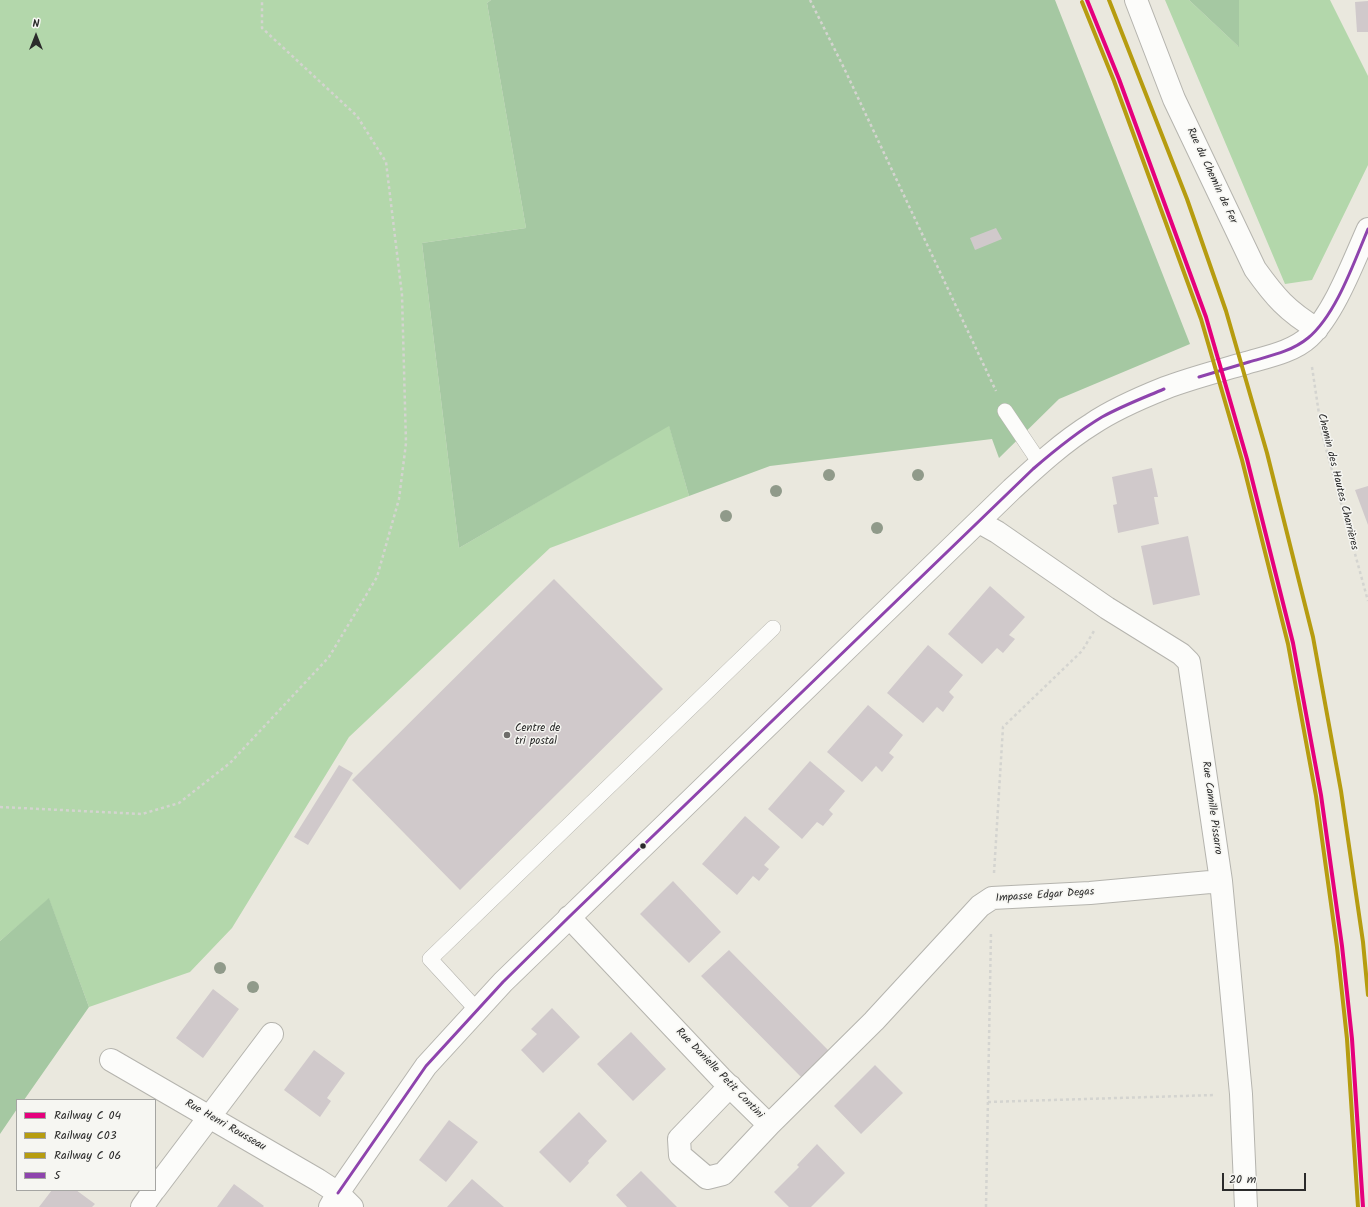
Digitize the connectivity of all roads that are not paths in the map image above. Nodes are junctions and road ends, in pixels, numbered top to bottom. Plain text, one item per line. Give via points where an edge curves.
1 (1136, 0) edge
2 (1368, 229) edge
3 (1312, 334) junction
4 (1005, 411) road end
5 (1040, 463) junction
6 (979, 522) junction
7 (773, 628) dead end
8 (1221, 880) junction
9 (569, 916) junction
10 (477, 1010) junction
11 (874, 1021) joint
12 (272, 1034) dead end
13 (111, 1060) dead end
14 (730, 1086) junction
15 (208, 1117) junction
16 (769, 1125) junction
17 (156, 1189) edge
18 (154, 1191) edge
19 (340, 1202) edge
20 (142, 1207) edge
21 (1246, 1207) edge

1 - 3 street, Rue du Chemin de Fer via 1174,99 1255,269 1283,305 1300,319
2 - 3 street via 1333,303
3 - 5 street via 1294,346 1272,355 1164,388 1120,408 1092,424
4 - 5 lane
5 - 6 street
6 - 8 street, Rue Camille Pissarro via 1181,654 1189,662
6 - 9 street
7 - 10 lane via 430,959
8 - 11 street, Impasse Edgar Degas via 1090,893 992,898 980,906
8 - 21 street, Rue Camille Pissarro via 1241,1094
9 - 10 street
9 - 14 street, Rue Danielle Petit Contini
10 - 19 street via 426,1066
11 - 16 street, Rue Danielle Petit Contini
12 - 15 street
13 - 15 street, Rue Henri Rousseau
14 - 16 street, Rue Danielle Petit Contini
14 - 16 street via 679,1139 680,1155 707,1178 723,1174
15 - 17 street
15 - 19 street, Rue Henri Rousseau via 318,1180
18 - 20 street

